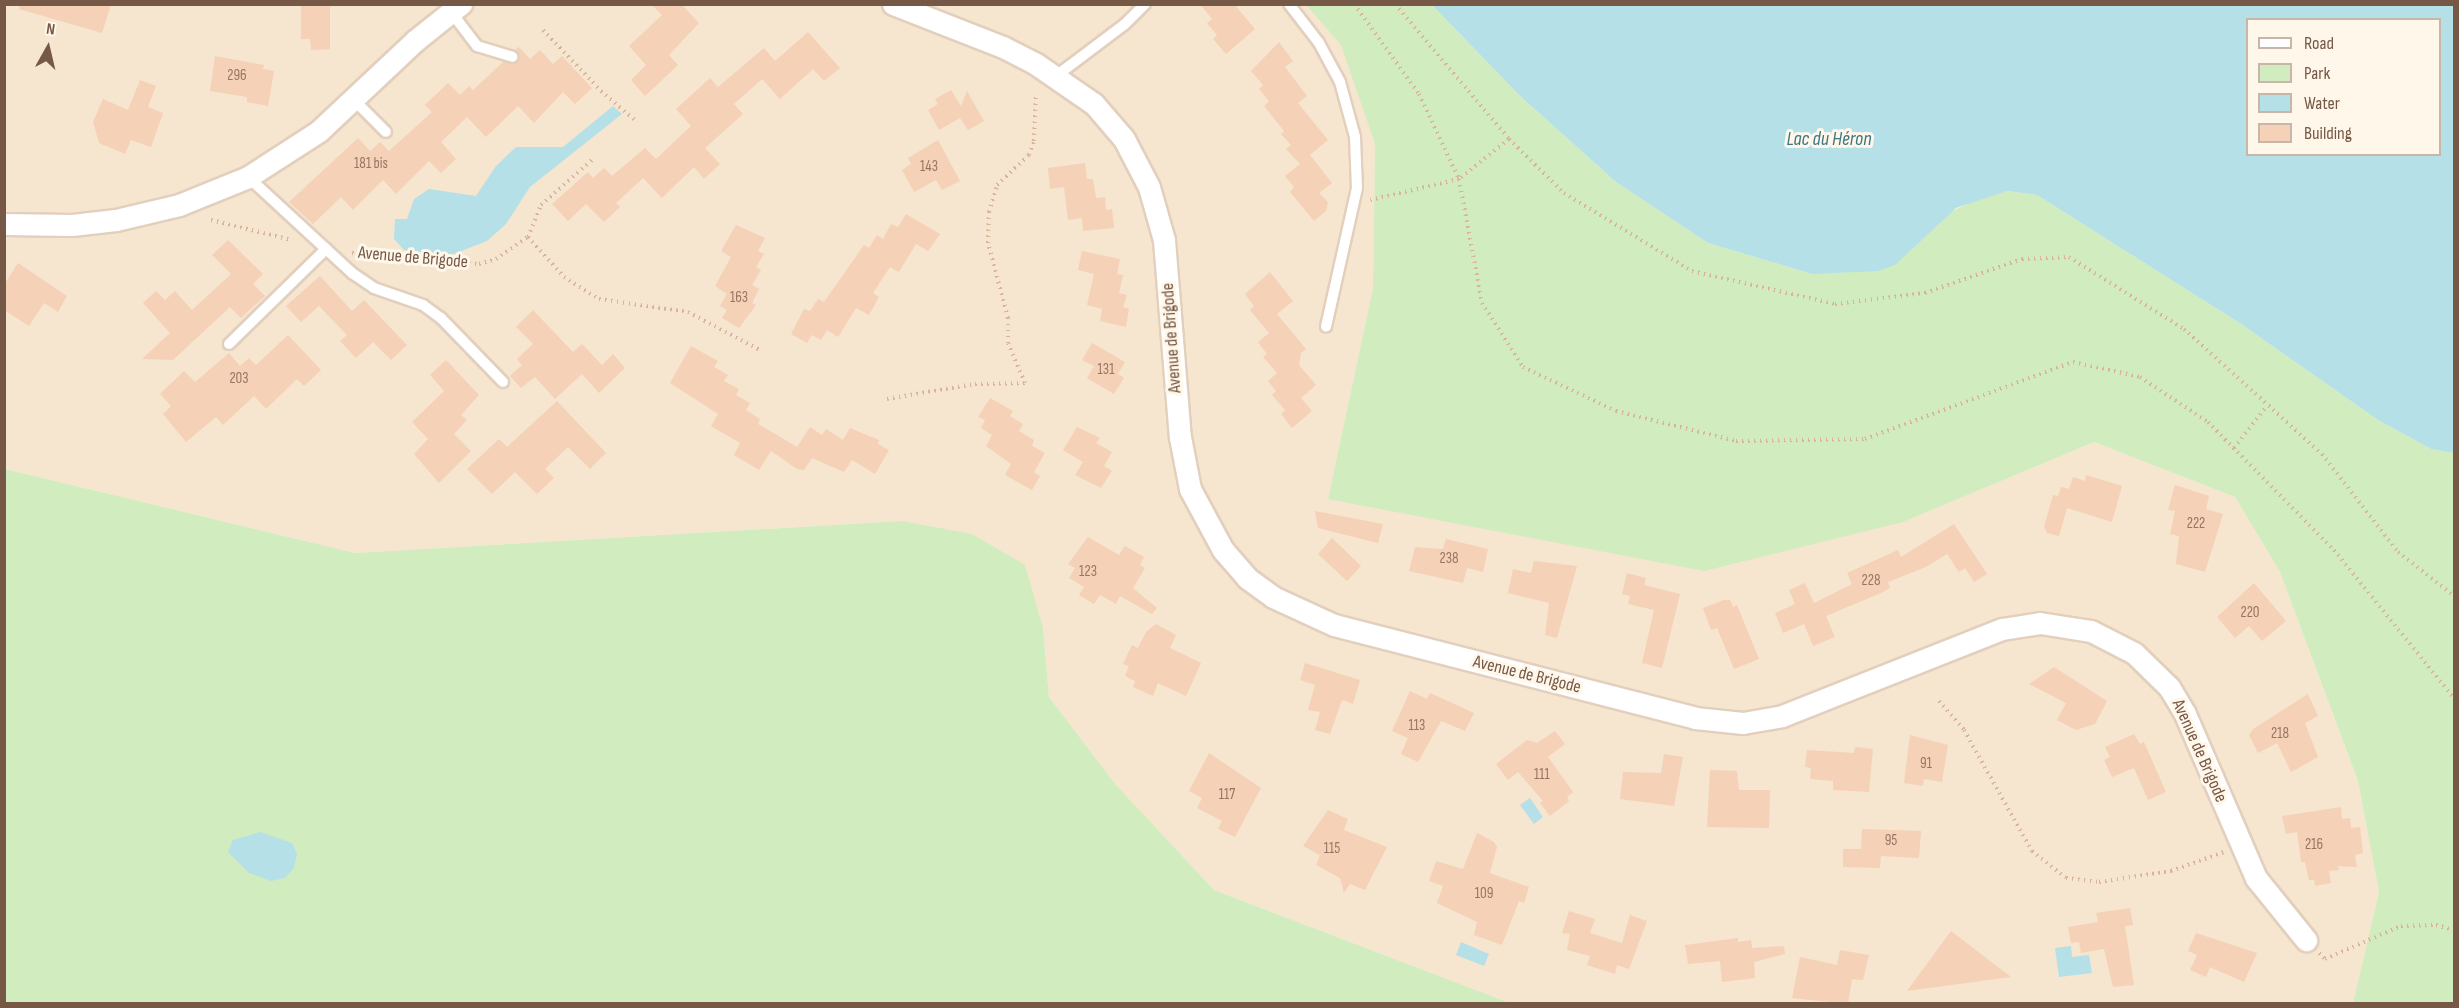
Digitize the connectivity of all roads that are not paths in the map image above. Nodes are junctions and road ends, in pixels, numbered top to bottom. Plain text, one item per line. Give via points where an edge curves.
1 (893, 4) edge
2 (1145, 4) edge
3 (1288, 4) edge
4 (456, 8) edge
5 (512, 57) dead end
6 (1056, 76) junction
7 (354, 100) junction
8 (386, 132) dead end
9 (248, 177) junction
10 (4, 224) edge
11 (326, 249) junction
12 (1326, 327) dead end
13 (229, 344) dead end
14 (502, 382) dead end
15 (2306, 940) road end

1 - 6 street, Avenue de Brigode via 1003,47
2 - 6 lane
3 - 12 lane via 1319,43 1347,101 1356,154 1354,205
4 - 5 lane via 477,46
4 - 7 street
6 - 15 street, Avenue de Brigode via 1094,104 1113,125 1149,187 1164,240 1180,437 1190,489 1222,550 1247,578 1273,597 1334,626 1695,718 1743,723 1782,716 2002,629 2040,623 2091,631 2134,653 2169,687 2185,714 2260,884
7 - 8 lane
7 - 9 street via 302,145
9 - 10 street via 179,205 116,220 72,225
9 - 11 lane, Avenue de Brigode
11 - 13 lane
11 - 14 lane, Avenue de Brigode via 374,288 433,311

